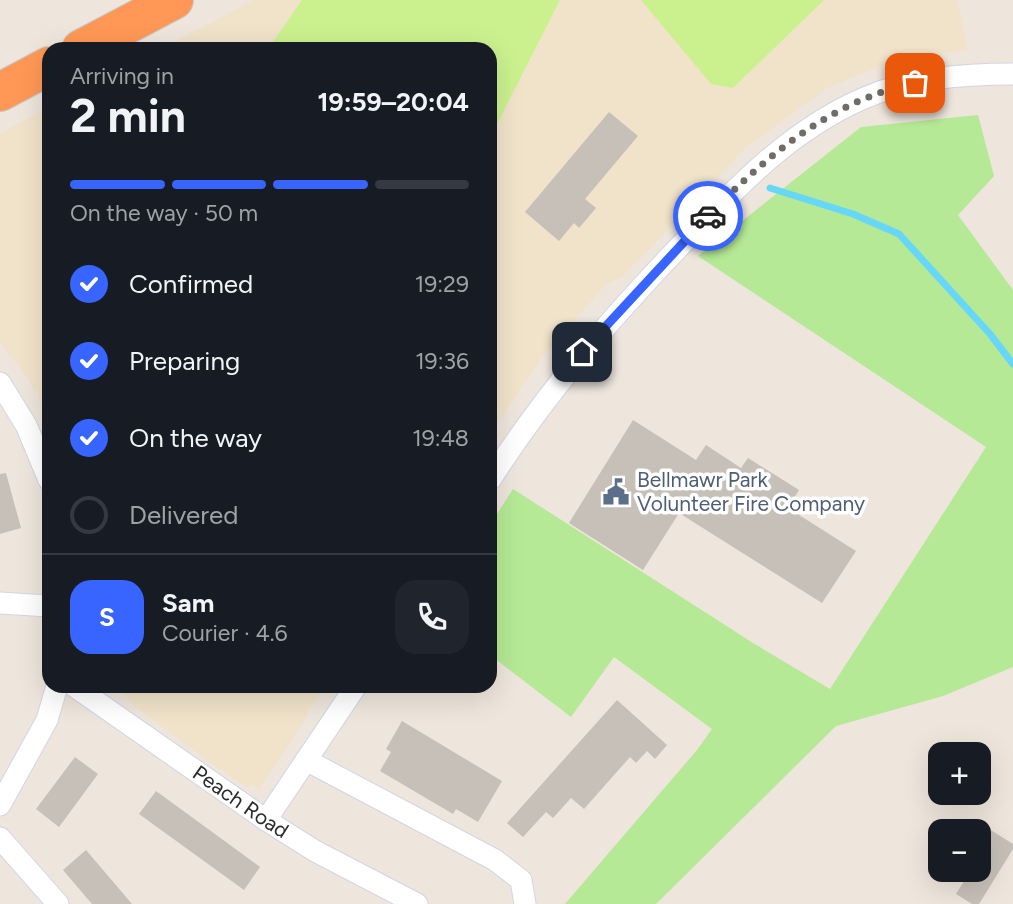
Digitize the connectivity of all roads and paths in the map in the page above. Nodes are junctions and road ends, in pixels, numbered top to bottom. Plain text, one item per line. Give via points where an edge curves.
1 (174, 0) edge
2 (94, 42) edge
3 (42, 70) edge
4 (1013, 74) edge
5 (0, 92) edge
6 (0, 383) edge
7 (42, 463) edge
8 (497, 469) edge
9 (0, 603) edge
10 (42, 606) edge
11 (55, 693) edge
12 (84, 693) edge
13 (351, 693) edge
14 (306, 760) junction
15 (0, 805) edge
16 (266, 820) junction
17 (0, 838) edge
18 (58, 904) edge
19 (417, 904) edge
20 (525, 904) edge

1 - 2 highway
3 - 5 highway
4 - 8 street via 935,79 896,87 862,99 778,151 738,186 582,352
6 - 7 street via 26,425
9 - 10 street
11 - 15 street via 47,720
12 - 16 street, Peach Road
13 - 14 street
14 - 16 street
14 - 20 street via 495,860 521,880
16 - 19 street, Peach Road
17 - 18 street

